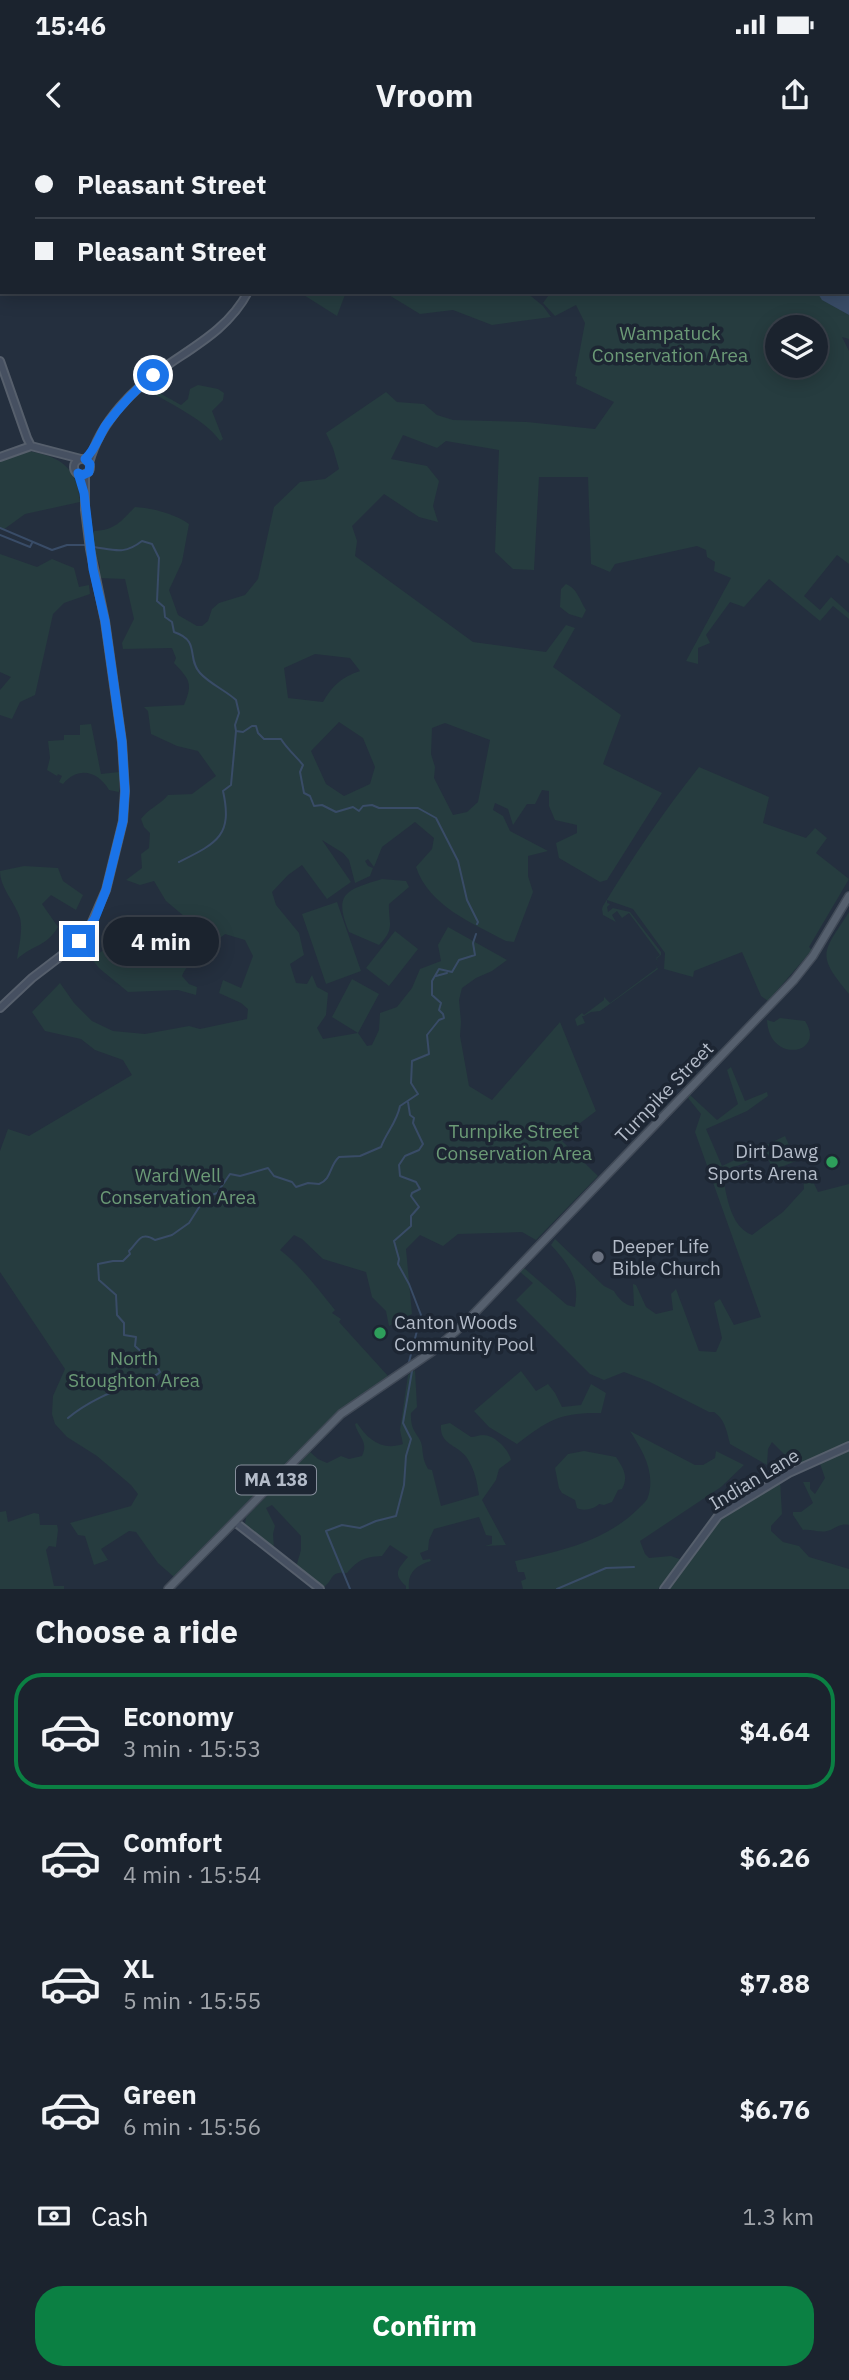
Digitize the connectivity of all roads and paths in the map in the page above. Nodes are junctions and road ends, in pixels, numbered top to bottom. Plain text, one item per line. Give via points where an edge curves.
1 (247, 294) edge
2 (0, 361) edge
3 (32, 446) junction
4 (54, 453) junction
5 (0, 457) edge
6 (85, 460) junction
7 (79, 471) junction
8 (849, 896) edge
9 (0, 1008) edge
10 (849, 1446) edge
11 (235, 1522) junction
12 (168, 1589) edge
13 (320, 1589) edge
14 (664, 1589) edge

1 - 6 main road via 226,324 132,394
2 - 3 main road
3 - 4 main road
3 - 5 main road
4 - 6 main road
4 - 7 main road
6 - 7 main road via 76,461
6 - 7 main road via 90,468
7 - 9 main road via 122,742 123,821 106,890 89,929
8 - 11 main road, Turnpike Street / MA 138 via 813,956 759,1017 463,1325 340,1416
10 - 14 main road, Indian Lane via 789,1473 718,1516
11 - 12 main road, MA 138
11 - 13 main road

